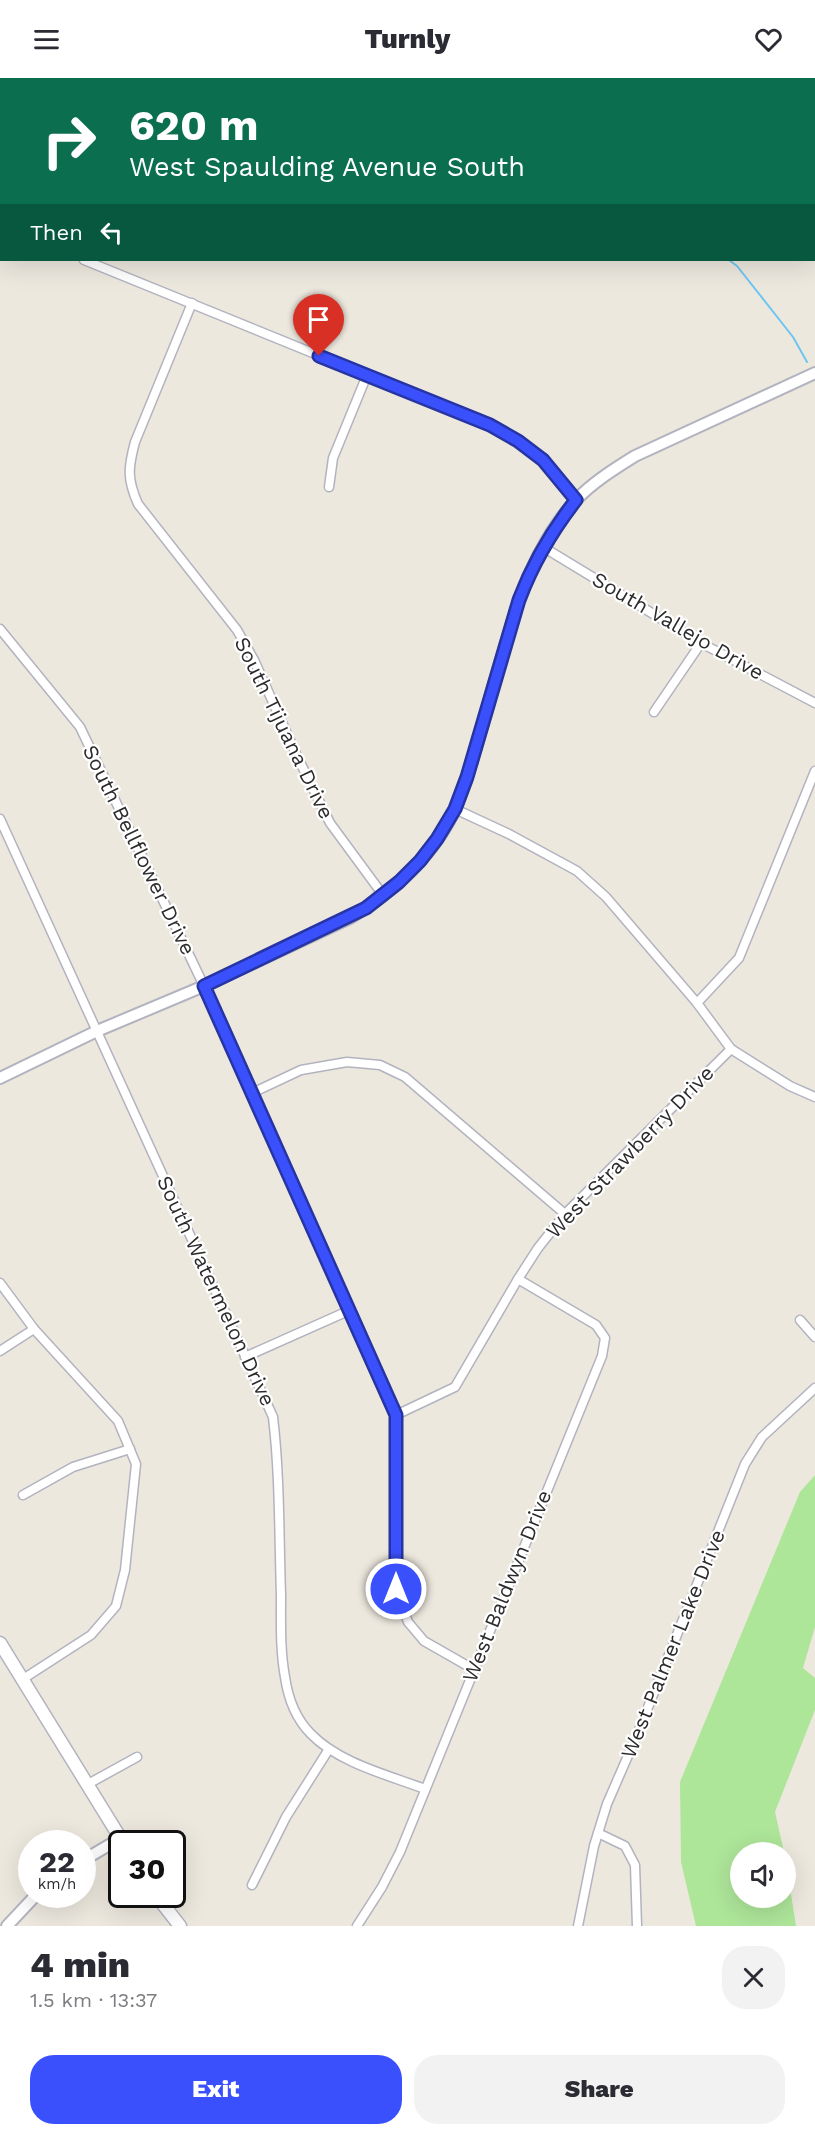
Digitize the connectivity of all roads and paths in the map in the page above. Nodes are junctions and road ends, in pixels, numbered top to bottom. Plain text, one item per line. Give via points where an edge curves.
1 (87, 261) edge
2 (192, 303) junction
3 (815, 373) edge
4 (367, 375) junction
5 (329, 487) dead end
6 (576, 500) junction
7 (543, 547) junction
8 (0, 629) edge
9 (701, 643) junction
10 (815, 703) edge
11 (654, 712) dead end
12 (815, 771) edge
13 (455, 809) junction
14 (0, 819) edge
15 (383, 895) junction
16 (204, 986) junction
17 (697, 1003) junction
18 (97, 1031) junction
19 (731, 1049) junction
20 (0, 1078) edge
21 (252, 1093) junction
22 (815, 1097) edge
23 (565, 1214) junction
24 (518, 1279) junction
25 (0, 1283) edge
26 (348, 1311) junction
27 (800, 1320) dead end
28 (34, 1329) junction
29 (815, 1337) edge
30 (0, 1351) edge
31 (245, 1357) junction
32 (815, 1388) edge
33 (396, 1415) junction
34 (130, 1449) junction
35 (23, 1495) dead end
36 (0, 1643) edge
37 (473, 1669) junction
38 (23, 1679) junction
39 (329, 1749) junction
40 (136, 1757) dead end
41 (88, 1785) junction
42 (425, 1790) junction
43 (115, 1830) edge
44 (598, 1833) junction
45 (252, 1885) dead end
46 (24, 1908) edge
47 (166, 1908) edge
48 (7, 1926) edge
49 (180, 1926) edge
50 (357, 1926) edge
51 (578, 1926) edge
52 (637, 1926) edge

1 - 2 street
2 - 4 street
2 - 15 street, South Tijuana Drive via 135,442 129,463 132,490 138,504 237,630 330,823
3 - 6 street via 635,456
4 - 5 street via 333,458
4 - 6 street via 490,425 518,441 543,460
6 - 7 street
7 - 9 street, South Vallejo Drive
7 - 13 street via 519,600
8 - 16 street, South Bellflower Drive via 80,727
9 - 10 street, South Vallejo Drive
9 - 11 street
12 - 17 street via 739,958
13 - 15 street via 420,861
13 - 17 street via 577,871 606,897
14 - 18 street, South Watermelon Drive
15 - 16 street via 350,918
16 - 18 street
16 - 21 street, South Bellflower Drive
17 - 19 street
18 - 20 street
18 - 31 street, South Watermelon Drive
19 - 22 street
19 - 23 street, West Strawberry Drive
21 - 23 street via 301,1070 347,1062 380,1065 405,1077
21 - 26 street, South Bellflower Drive
23 - 24 street, West Strawberry Drive
24 - 33 street, West Strawberry Drive via 455,1387
24 - 37 street, West Baldwyn Drive via 596,1325 605,1338 602,1356
25 - 28 street
26 - 31 street
26 - 33 street, South Bellflower Drive
27 - 29 street
28 - 30 street
28 - 34 street via 118,1421
31 - 39 street, South Watermelon Drive via 273,1417 286,1684 300,1721
32 - 44 street, West Palmer Lake Drive via 762,1437 746,1464
33 - 37 street, South Bellflower Drive via 396,1589 408,1622 424,1641
34 - 35 street via 73,1467
34 - 38 street via 136,1464 125,1570 116,1606 91,1635
36 - 38 main road
37 - 42 street, West Baldwyn Drive
38 - 41 main road
39 - 42 street, South Watermelon Drive
39 - 45 street via 286,1817
40 - 41 street
41 - 43 main road
42 - 50 street, West Baldwyn Drive via 393,1867
44 - 51 street, West Palmer Lake Drive
44 - 52 street via 625,1846 635,1865
46 - 48 street
47 - 49 main road

